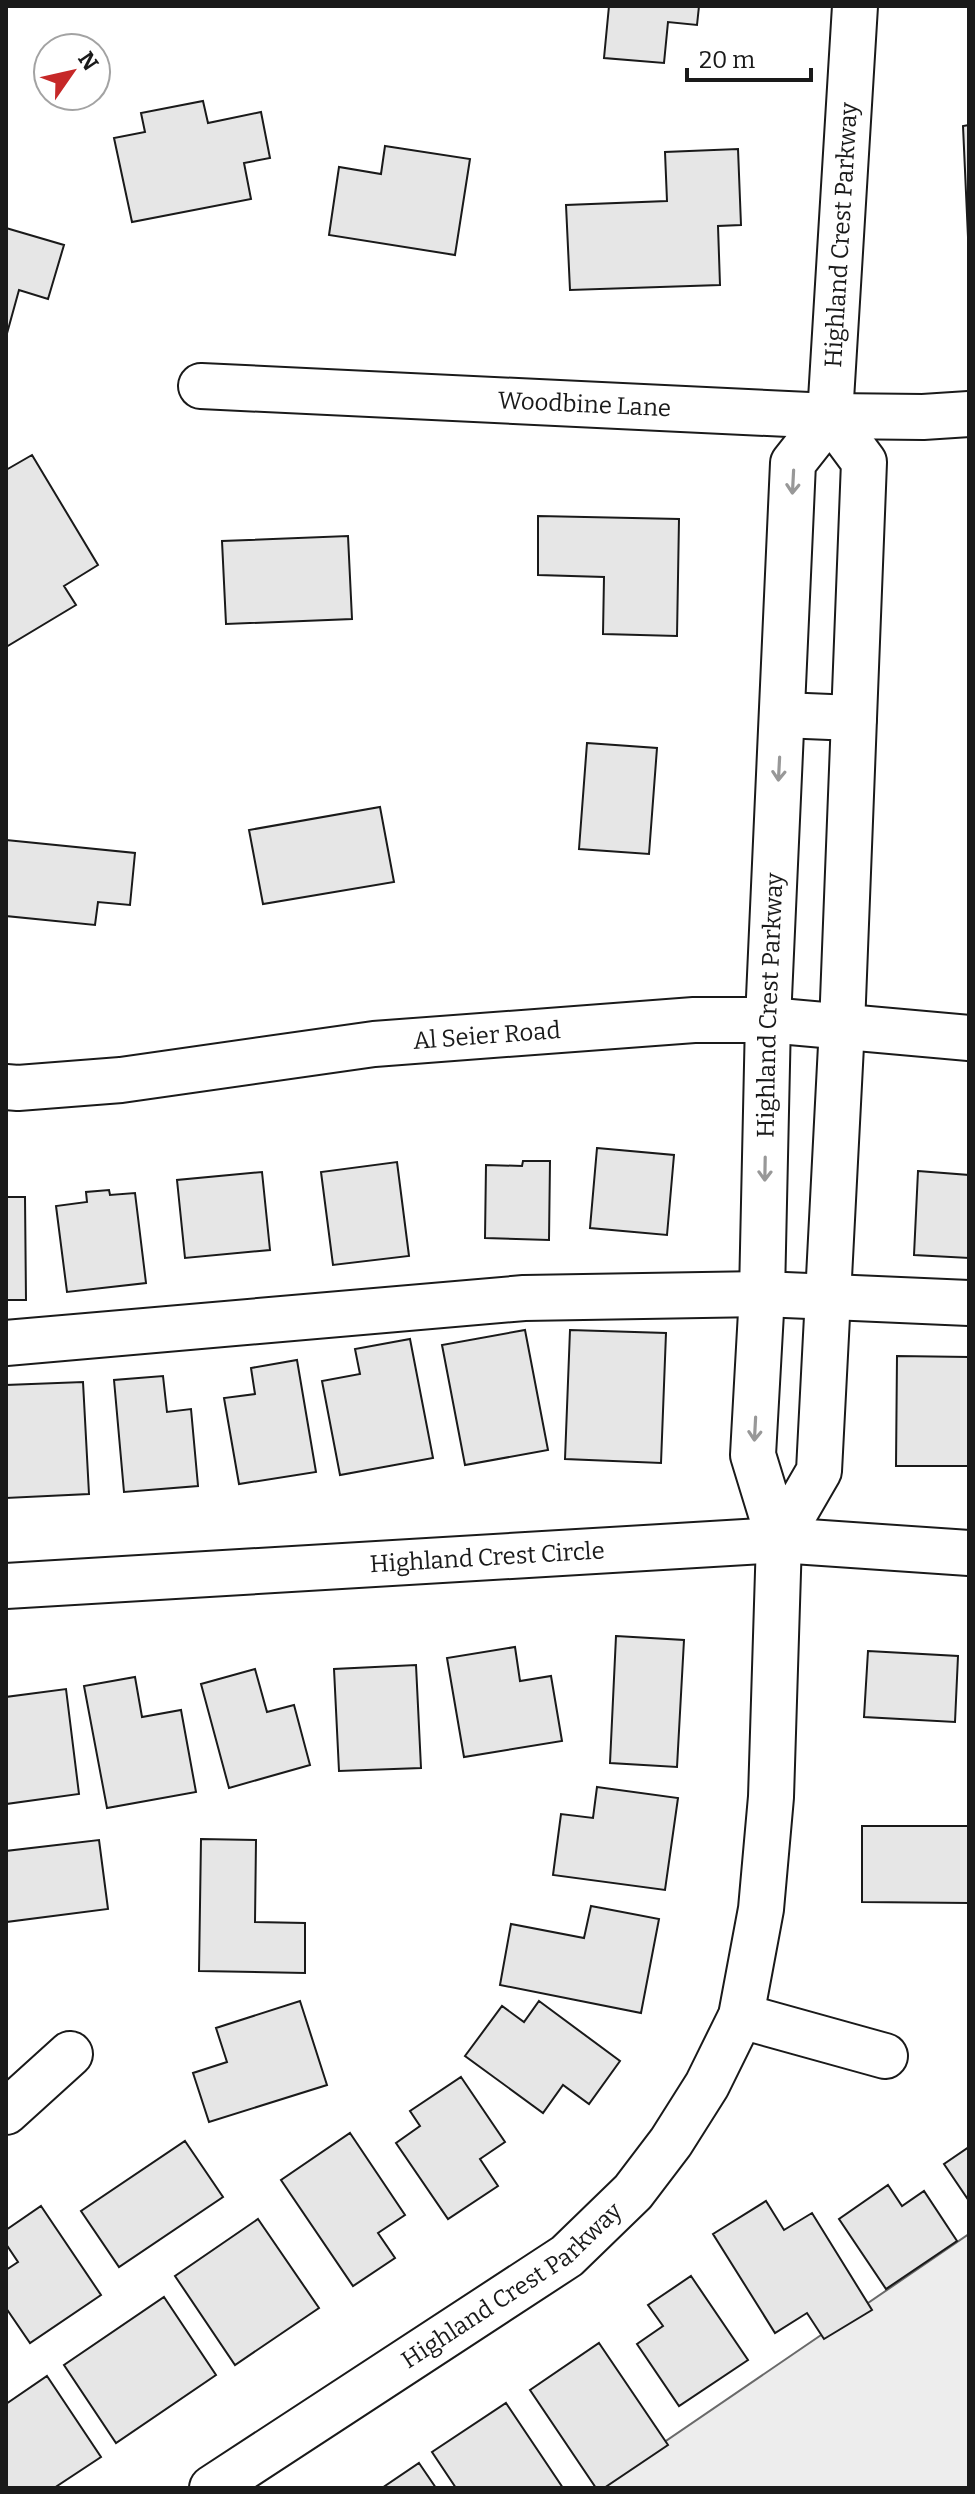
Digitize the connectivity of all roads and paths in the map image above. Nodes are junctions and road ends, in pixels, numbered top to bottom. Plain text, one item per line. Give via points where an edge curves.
1 (855, 6) edge
2 (201, 386) dead end
3 (969, 414) edge
4 (830, 416) junction
5 (782, 715) junction
6 (854, 718) junction
7 (768, 1020) junction
8 (842, 1026) junction
9 (969, 1038) edge
10 (6, 1087) edge
11 (762, 1294) junction
12 (828, 1296) junction
13 (969, 1303) edge
14 (6, 1343) edge
15 (779, 1540) junction
16 (969, 1553) edge
17 (6, 1586) edge
18 (741, 2016) junction
19 (70, 2054) dead end
20 (885, 2056) dead end
21 (6, 2112) edge
22 (212, 2488) edge

1 - 4 street, Highland Crest Parkway
2 - 4 street, Woodbine Lane
3 - 4 street, Woodbine Lane
4 -> 5 street, Highland Crest Parkway via 793,463
4 - 6 street, Highland Crest Parkway via 864,462
5 - 6 street
5 -> 7 street, Highland Crest Parkway
6 - 8 street, Highland Crest Parkway
7 - 8 street, Al Seier Road
7 - 10 street, Al Seier Road via 694,1020 374,1044 121,1080
7 -> 11 street, Highland Crest Parkway
8 - 9 street, Al Seier Road
8 - 12 street, Highland Crest Parkway
11 - 12 street
11 - 14 street via 524,1298
11 -> 15 street, Highland Crest Parkway via 753,1455
12 - 13 street
12 - 15 street, Highland Crest Parkway via 819,1471
15 - 16 street, Highland Crest Circle
15 - 17 street, Highland Crest Circle
15 - 18 street, Highland Crest Parkway via 771,1797 761,1909
18 - 20 street
18 - 22 street, Highland Crest Parkway via 671,2142 633,2192 567,2256
19 - 21 street

